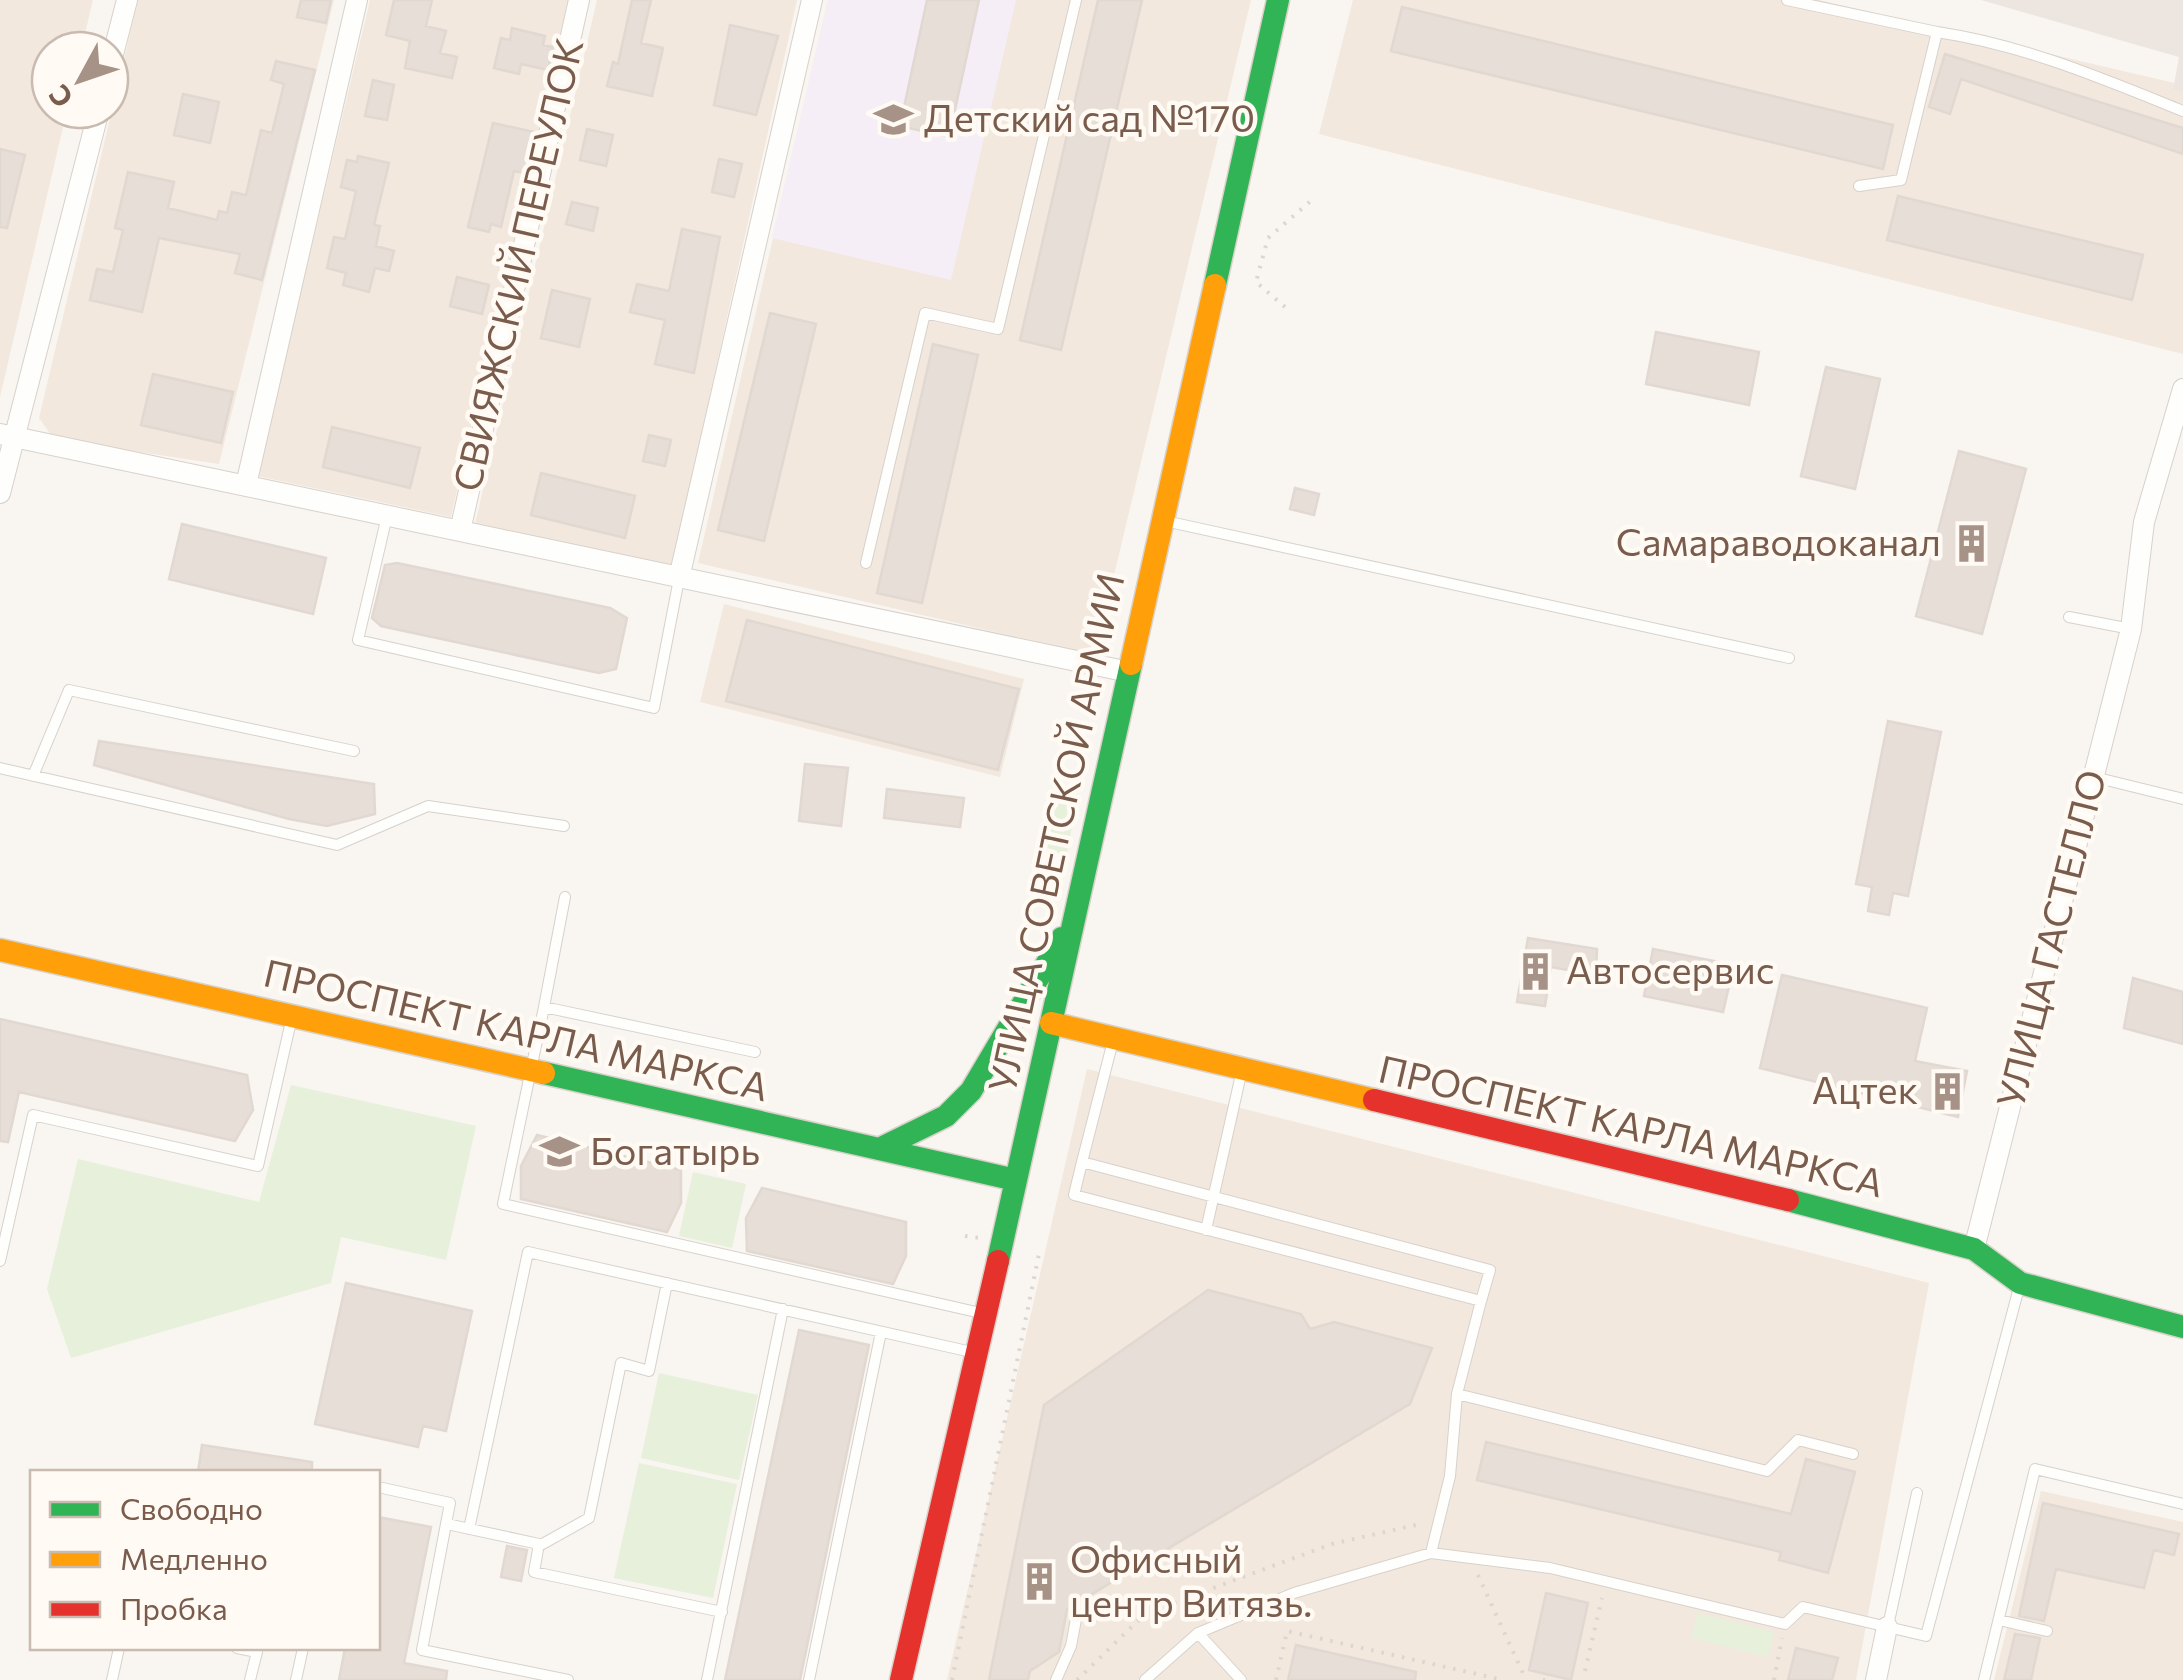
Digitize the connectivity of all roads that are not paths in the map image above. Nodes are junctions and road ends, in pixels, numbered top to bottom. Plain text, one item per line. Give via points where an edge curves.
1 (127, 0) edge
2 (357, 0) edge
3 (579, 0) edge
4 (812, 0) edge
5 (1076, 0) edge
6 (1278, 0) edge
7 (1787, 0) edge
8 (119, 30) edge
9 (1936, 32) junction
10 (2183, 110) edge
11 (92, 130) edge
12 (1859, 186) dead end
13 (2183, 389) edge
14 (7, 435) edge
15 (246, 485) junction
16 (0, 493) edge
17 (387, 515) junction
18 (1162, 520) junction
19 (460, 531) junction
20 (866, 563) dead end
21 (679, 578) junction
22 (2069, 617) dead end
23 (2131, 629) junction
24 (1789, 658) dead end
25 (1128, 672) junction
26 (354, 751) dead end
27 (0, 768) edge
28 (33, 776) junction
29 (2093, 777) junction
30 (2183, 799) edge
31 (564, 826) dead end
32 (565, 896) dead end
33 (1074, 920) junction
34 (0, 950) edge
35 (544, 1008) junction
36 (292, 1016) junction
37 (1051, 1023) junction
38 (1113, 1040) junction
39 (755, 1052) dead end
40 (1242, 1070) junction
41 (532, 1071) junction
42 (880, 1149) junction
43 (1082, 1162) junction
44 (1016, 1180) junction
45 (1214, 1197) junction
46 (1206, 1230) junction
47 (1974, 1249) junction
48 (0, 1261) edge
49 (2020, 1283) junction
50 (670, 1284) junction
51 (1481, 1301) junction
52 (782, 1310) junction
53 (986, 1314) junction
54 (2183, 1327) edge
55 (881, 1332) junction
56 (977, 1353) junction
57 (1457, 1394) junction
58 (1853, 1454) dead end
59 (380, 1488) edge
60 (1917, 1493) dead end
61 (2183, 1504) edge
62 (447, 1524) junction
63 (469, 1528) junction
64 (539, 1546) junction
65 (1432, 1553) junction
66 (722, 1612) junction
67 (1077, 1614) dead end
68 (2000, 1620) junction
69 (1888, 1628) junction
70 (2047, 1631) dead end
71 (1198, 1633) junction
72 (119, 1650) edge
73 (246, 1650) edge
74 (303, 1650) edge
75 (112, 1680) edge
76 (250, 1680) edge
77 (296, 1680) edge
78 (568, 1680) edge
79 (707, 1680) edge
80 (809, 1680) edge
81 (901, 1680) edge
82 (1056, 1680) edge
83 (1145, 1680) edge
84 (1241, 1680) edge
85 (1876, 1680) edge
86 (1984, 1680) edge

1 - 8 street
2 - 15 street
3 - 19 street, СВИЯЖСКИЙ ПЕРЕУЛОК
4 - 21 street
5 - 20 lane via 998,328 925,312
6 - 18 street, УЛИЦА СОВЕТСКОЙ АРМИИ
7 - 9 lane
9 - 10 lane via 2040,55
9 - 12 lane via 1901,180
11 - 14 street
13 - 23 street, УЛИЦА ГАСТЕЛЛО via 2144,522
14 - 15 street
14 - 16 street
15 - 17 street
17 - 19 street
17 - 21 lane via 358,640 654,708
18 - 24 lane
18 - 25 street, УЛИЦА СОВЕТСКОЙ АРМИИ
19 - 21 street
21 - 25 street
22 - 23 lane
23 - 29 street, УЛИЦА ГАСТЕЛЛО
25 - 33 street, УЛИЦА СОВЕТСКОЙ АРМИИ
26 - 28 lane via 69,690
27 - 28 lane
28 - 31 lane via 337,845 428,806
29 - 30 lane
29 - 47 street, УЛИЦА ГАСТЕЛЛО
32 - 35 lane
33 - 37 street, УЛИЦА СОВЕТСКОЙ АРМИИ
33 - 42 street via 971,1092 946,1116
34 - 36 street, ПРОСПЕКТ КАРЛА МАРКСА
35 - 39 lane
35 - 41 lane
36 - 41 street, ПРОСПЕКТ КАРЛА МАРКСА
36 - 48 lane via 258,1166 33,1115
37 - 38 street, ПРОСПЕКТ КАРЛА МАРКСА
37 - 44 street, УЛИЦА СОВЕТСКОЙ АРМИИ
38 - 40 street, ПРОСПЕКТ КАРЛА МАРКСА
38 - 43 lane
40 - 45 lane
40 - 47 street, ПРОСПЕКТ КАРЛА МАРКСА
41 - 42 street, ПРОСПЕКТ КАРЛА МАРКСА
41 - 53 lane via 502,1204
42 - 44 street, ПРОСПЕКТ КАРЛА МАРКСА
43 - 45 lane
43 - 46 lane via 1074,1195
44 - 53 street, УЛИЦА СОВЕТСКОЙ АРМИИ
45 - 46 lane
45 - 51 lane via 1490,1270
46 - 51 lane
47 - 49 street, ПРОСПЕКТ КАРЛА МАРКСА
49 - 54 street, ПРОСПЕКТ КАРЛА МАРКСА
49 - 69 lane via 1926,1636
50 - 52 lane
50 - 63 lane via 528,1252
50 - 64 lane via 649,1371 621,1364 589,1518
51 - 57 lane
52 - 55 lane
52 - 66 lane
53 - 56 street, УЛИЦА СОВЕТСКОЙ АРМИИ
55 - 56 lane
55 - 80 lane
56 - 81 street, УЛИЦА СОВЕТСКОЙ АРМИИ
57 - 58 lane via 1767,1472 1798,1440
57 - 65 lane via 1450,1476
59 - 62 lane via 450,1503
60 - 69 lane
61 - 68 lane via 2035,1469
62 - 63 lane
62 - 78 lane via 422,1650
63 - 64 lane
64 - 66 lane via 534,1572
65 - 69 lane via 1606,1580 1785,1624 1804,1607
65 - 71 lane via 1294,1594
66 - 79 lane
67 - 82 lane
68 - 70 lane
68 - 86 lane
69 - 85 street
71 - 83 lane
71 - 84 lane
72 - 75 lane
73 - 76 lane via 256,1652
74 - 77 lane

